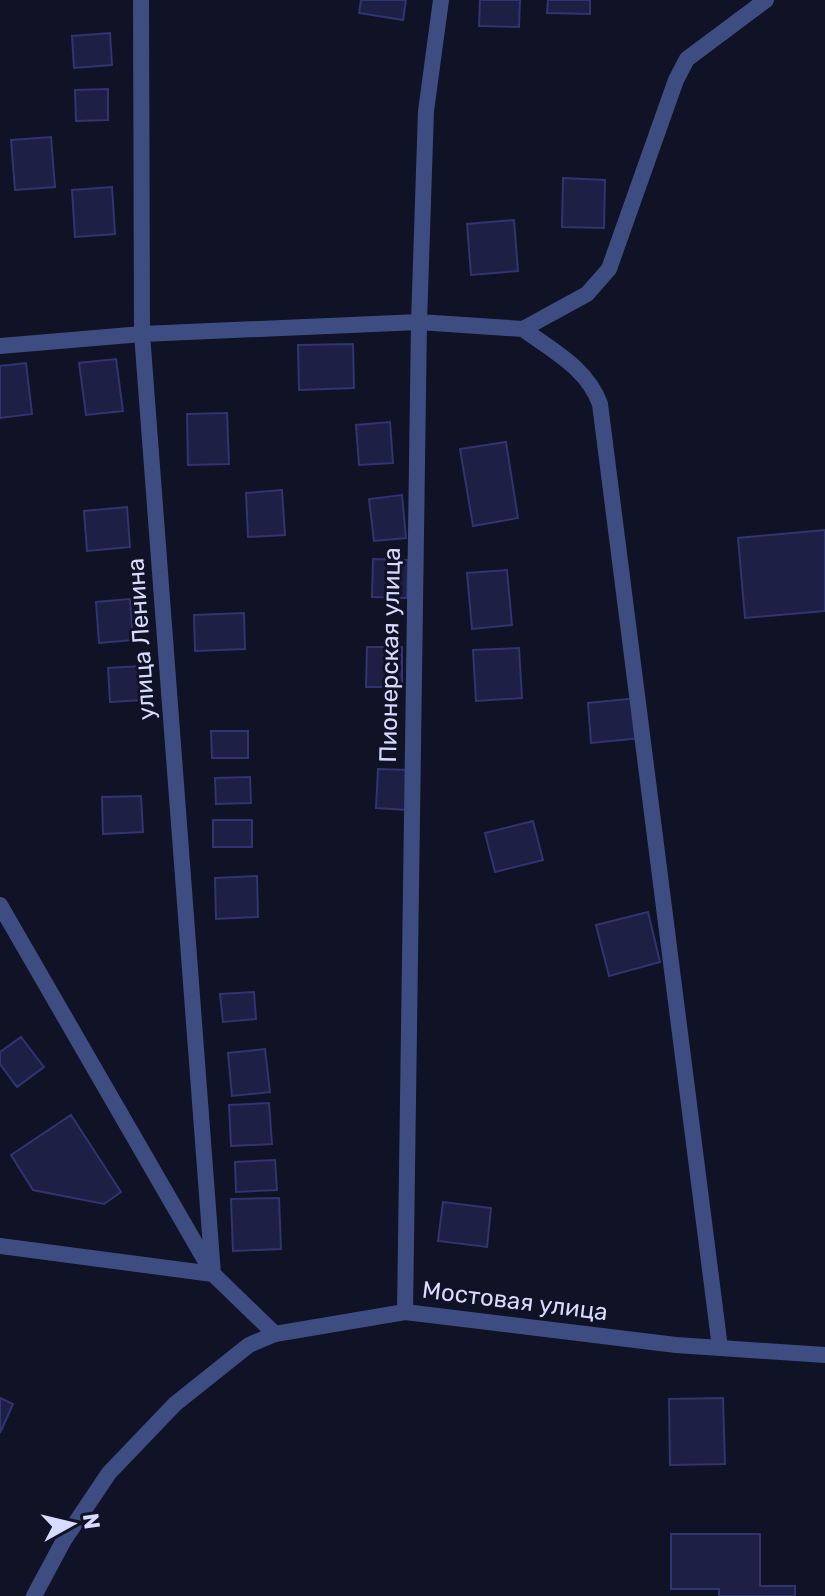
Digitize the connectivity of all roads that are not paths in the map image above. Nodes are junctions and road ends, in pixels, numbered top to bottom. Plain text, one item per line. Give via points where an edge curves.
1 (141, 0) edge
2 (441, 0) edge
3 (766, 0) edge
4 (419, 322) junction
5 (523, 329) junction
6 (142, 334) junction
7 (0, 346) edge
8 (0, 905) edge
9 (0, 1246) edge
10 (213, 1274) junction
11 (405, 1312) junction
12 (275, 1334) junction
13 (720, 1348) junction
14 (825, 1355) edge
15 (34, 1596) edge

1 - 6 street, улица Ленина
2 - 4 street, Пионерская улица via 426,111
3 - 5 street via 687,59 609,269 587,294
4 - 5 street
4 - 6 street
4 - 11 street, Пионерская улица
5 - 13 street via 585,374 600,404
6 - 7 street
6 - 10 street, улица Ленина
8 - 10 street
9 - 10 street
10 - 12 street
11 - 12 street, Мостовая улица
11 - 13 street, Мостовая улица
12 - 15 street, Мостовая улица via 249,1345 196,1386 118,1464 64,1540
13 - 14 street, Мостовая улица

